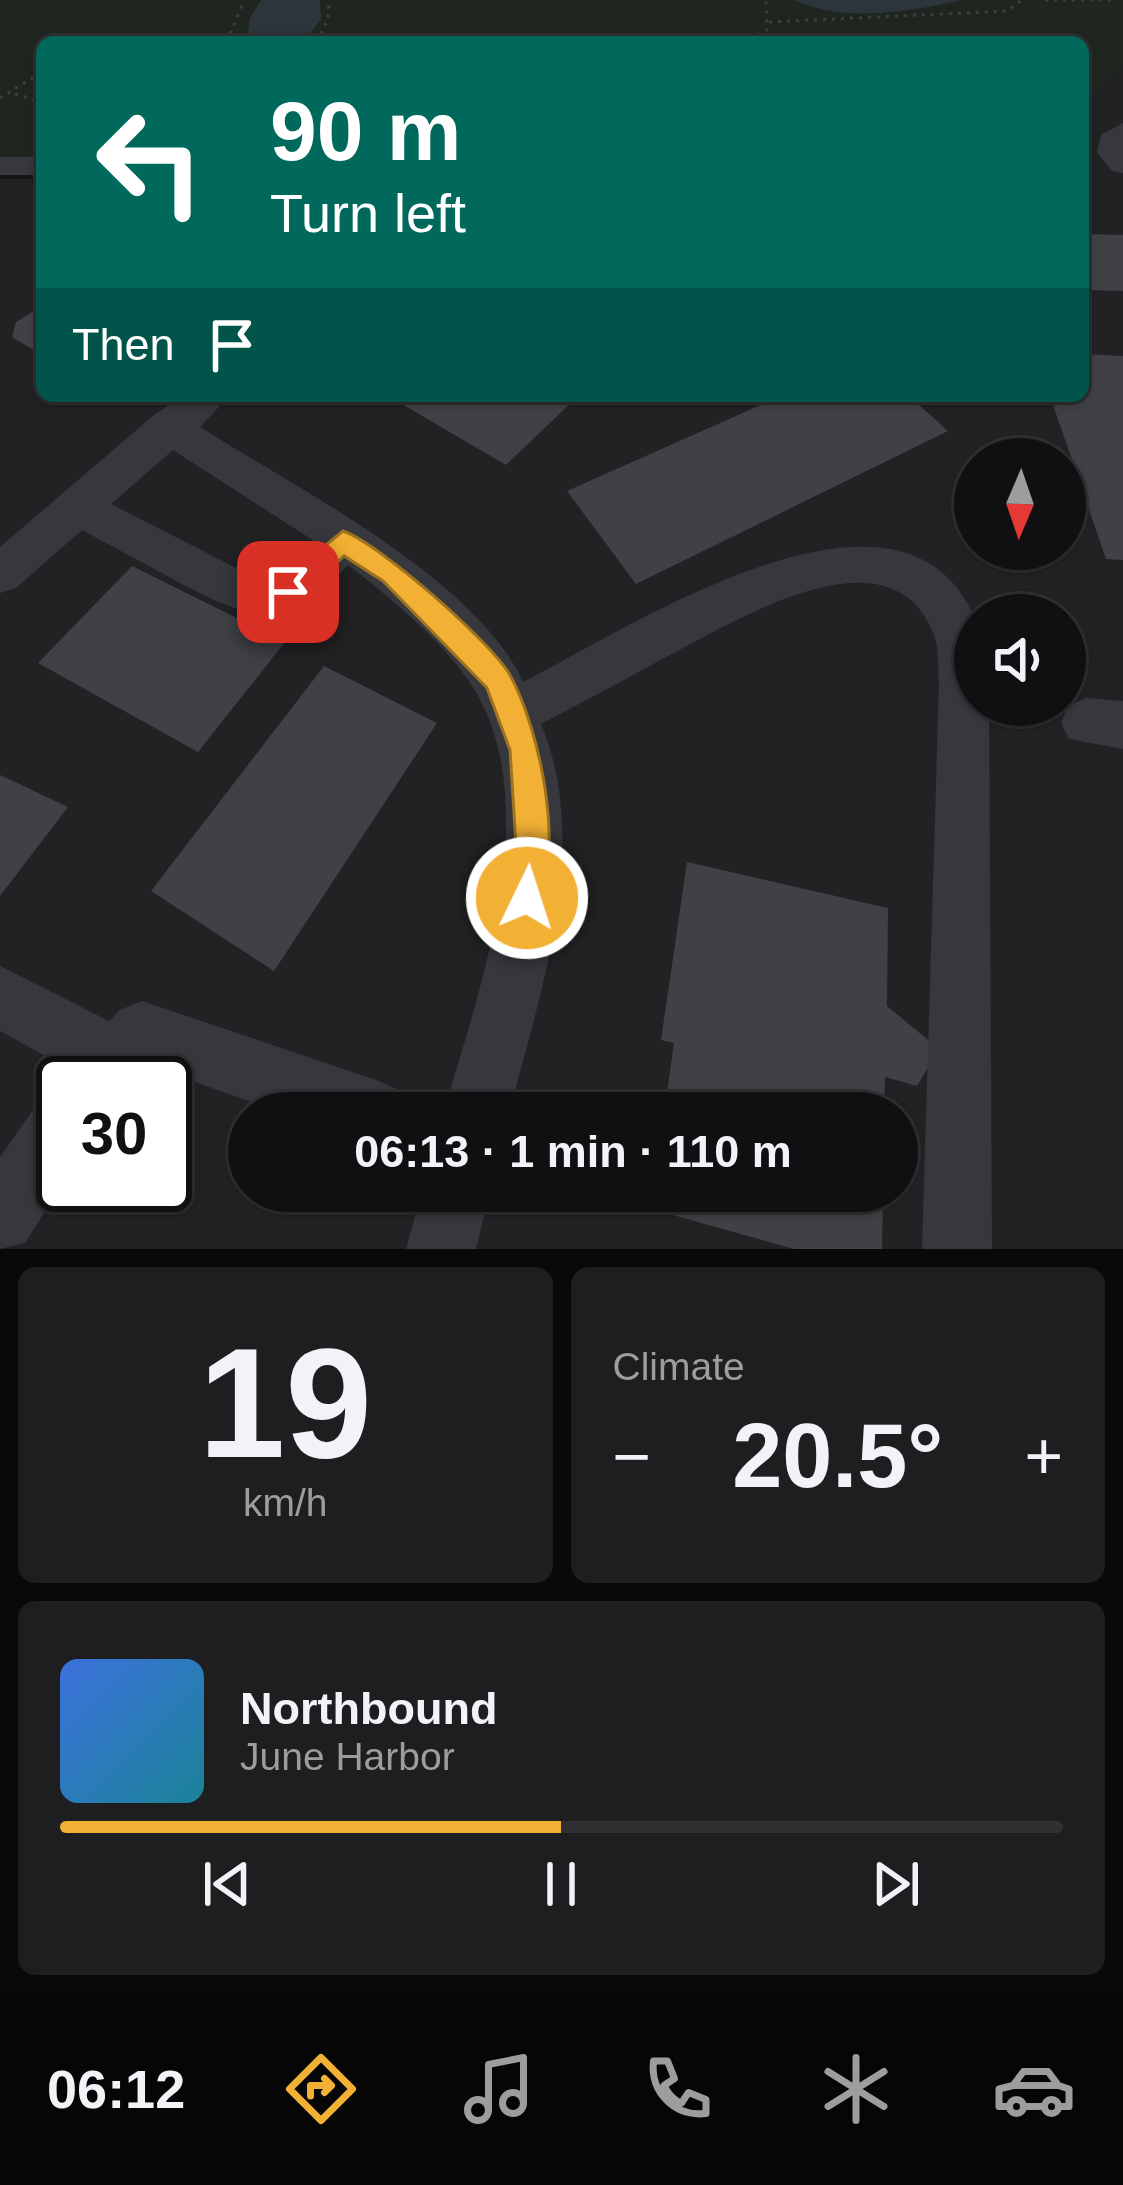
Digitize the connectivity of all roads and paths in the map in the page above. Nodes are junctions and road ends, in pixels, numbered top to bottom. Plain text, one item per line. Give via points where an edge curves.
1 (244, 0) edge
2 (329, 0) edge
3 (766, 0) edge
4 (1022, 0) edge
5 (1045, 0) edge
6 (1113, 0) edge
7 (1123, 2) edge
8 (769, 22) junction
9 (229, 36) edge
10 (319, 36) edge
11 (759, 36) edge
12 (36, 76) edge
13 (11, 94) junction
14 (0, 98) edge
15 (36, 100) edge
16 (1123, 132) edge
17 (0, 166) edge
18 (36, 166) edge
19 (1123, 168) edge
20 (1089, 172) edge
21 (189, 411) edge
22 (75, 506) junction
23 (343, 541) junction
24 (0, 574) edge
25 (511, 714) junction
26 (0, 998) edge
27 (84, 1056) edge
28 (121, 1056) edge
29 (315, 1092) edge
30 (482, 1092) edge
31 (36, 1164) edge
32 (451, 1212) edge
33 (0, 1218) edge
34 (442, 1249) edge
35 (957, 1249) edge

1 - 9 path
2 - 10 path
3 - 8 path
4 - 8 path via 1007,10
5 - 6 path
6 - 7 path
8 - 11 path
12 - 13 path
13 - 14 path
13 - 15 path
16 - 19 street via 1112,141
17 - 18 street
19 - 20 street
21 - 22 street
21 - 23 street
22 - 23 street via 266,598 298,587
22 - 24 street
23 - 25 street via 392,573 498,680
25 - 30 street via 525,750 533,861 515,971
25 - 35 street via 771,579 865,565 913,576 939,599 958,632 964,684
26 - 27 street
28 - 29 street via 142,1032
31 - 33 street
32 - 34 street

